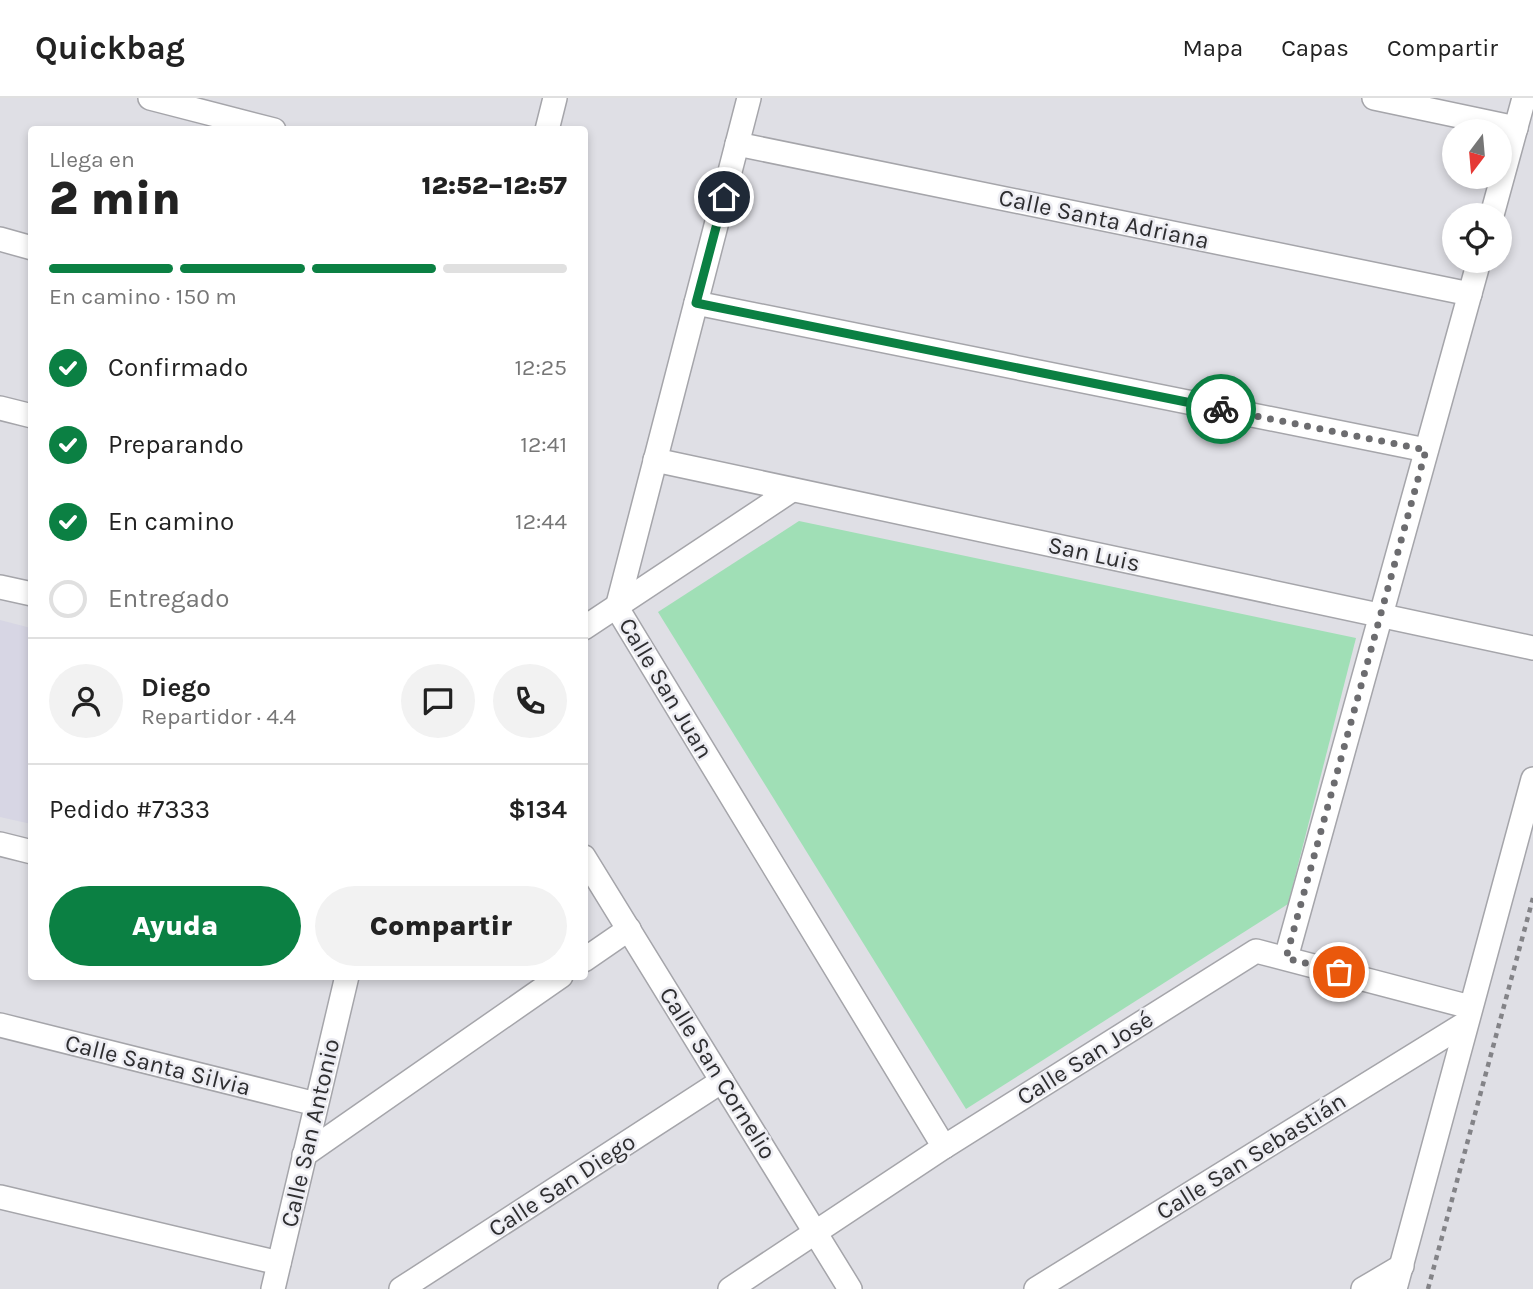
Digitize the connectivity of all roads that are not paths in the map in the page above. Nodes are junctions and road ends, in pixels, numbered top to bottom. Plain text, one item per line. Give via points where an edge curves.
1 (150, 98) edge
2 (555, 98) edge
3 (749, 98) edge
4 (1374, 98) edge
5 (1524, 98) edge
6 (258, 126) edge
7 (548, 126) edge
8 (1516, 128) junction
9 (737, 144) junction
10 (1495, 203) edge
11 (0, 239) edge
12 (28, 247) edge
13 (1476, 273) edge
14 (1470, 294) junction
15 (696, 303) junction
16 (0, 408) edge
17 (28, 415) edge
18 (1426, 450) junction
19 (655, 460) junction
20 (792, 490) junction
21 (0, 587) edge
22 (28, 593) edge
23 (617, 608) junction
24 (1381, 616) junction
25 (588, 626) edge
26 (1533, 648) edge
27 (1533, 779) edge
28 (0, 844) edge
29 (28, 851) edge
30 (588, 863) edge
31 (629, 929) junction
32 (588, 957) edge
33 (1286, 958) junction
34 (346, 980) edge
35 (555, 980) edge
36 (1468, 1015) junction
37 (0, 1025) edge
38 (722, 1081) junction
39 (316, 1104) junction
40 (944, 1147) junction
41 (304, 1155) junction
42 (0, 1197) edge
43 (816, 1234) junction
44 (279, 1263) junction
45 (1402, 1266) junction
46 (272, 1289) edge
47 (401, 1289) edge
48 (730, 1289) edge
49 (850, 1289) edge
50 (1036, 1289) edge
51 (1363, 1289) edge
52 (1395, 1289) edge

1 - 6 street
2 - 7 street
3 - 9 street, Calle San Juan
4 - 8 street
5 - 8 street
8 - 10 street
9 - 14 street, Calle Santa Adriana
9 - 15 street, Calle San Juan
11 - 12 street
13 - 14 street
14 - 18 street
15 - 18 street
15 - 19 street, Calle San Juan
16 - 17 street
18 - 24 street
19 - 20 street, San Luis
19 - 23 street, Calle San Juan
20 - 23 street
20 - 24 street, San Luis
21 - 22 street
23 - 25 street
23 - 40 street, Calle San Juan
24 - 26 street, San Luis
24 - 33 street
27 - 36 street
28 - 29 street
30 - 31 street, Calle San Cornelio
31 - 32 street
31 - 38 street, Calle San Cornelio
33 - 36 street, Calle San José
33 - 40 street, Calle San José via 1256,951
34 - 39 street, Calle San Antonio
35 - 41 street
36 - 45 street
36 - 50 street, Calle San Sebastián
37 - 39 street, Calle Santa Silvia
38 - 43 street, Calle San Cornelio
38 - 47 street, Calle San Diego
39 - 41 street, Calle San Antonio
40 - 43 street, Calle San José
41 - 44 street, Calle San Antonio
42 - 44 street
43 - 48 street, Calle San José
43 - 49 street, Calle San Cornelio
44 - 46 street, Calle San Antonio
45 - 51 street
45 - 52 street

